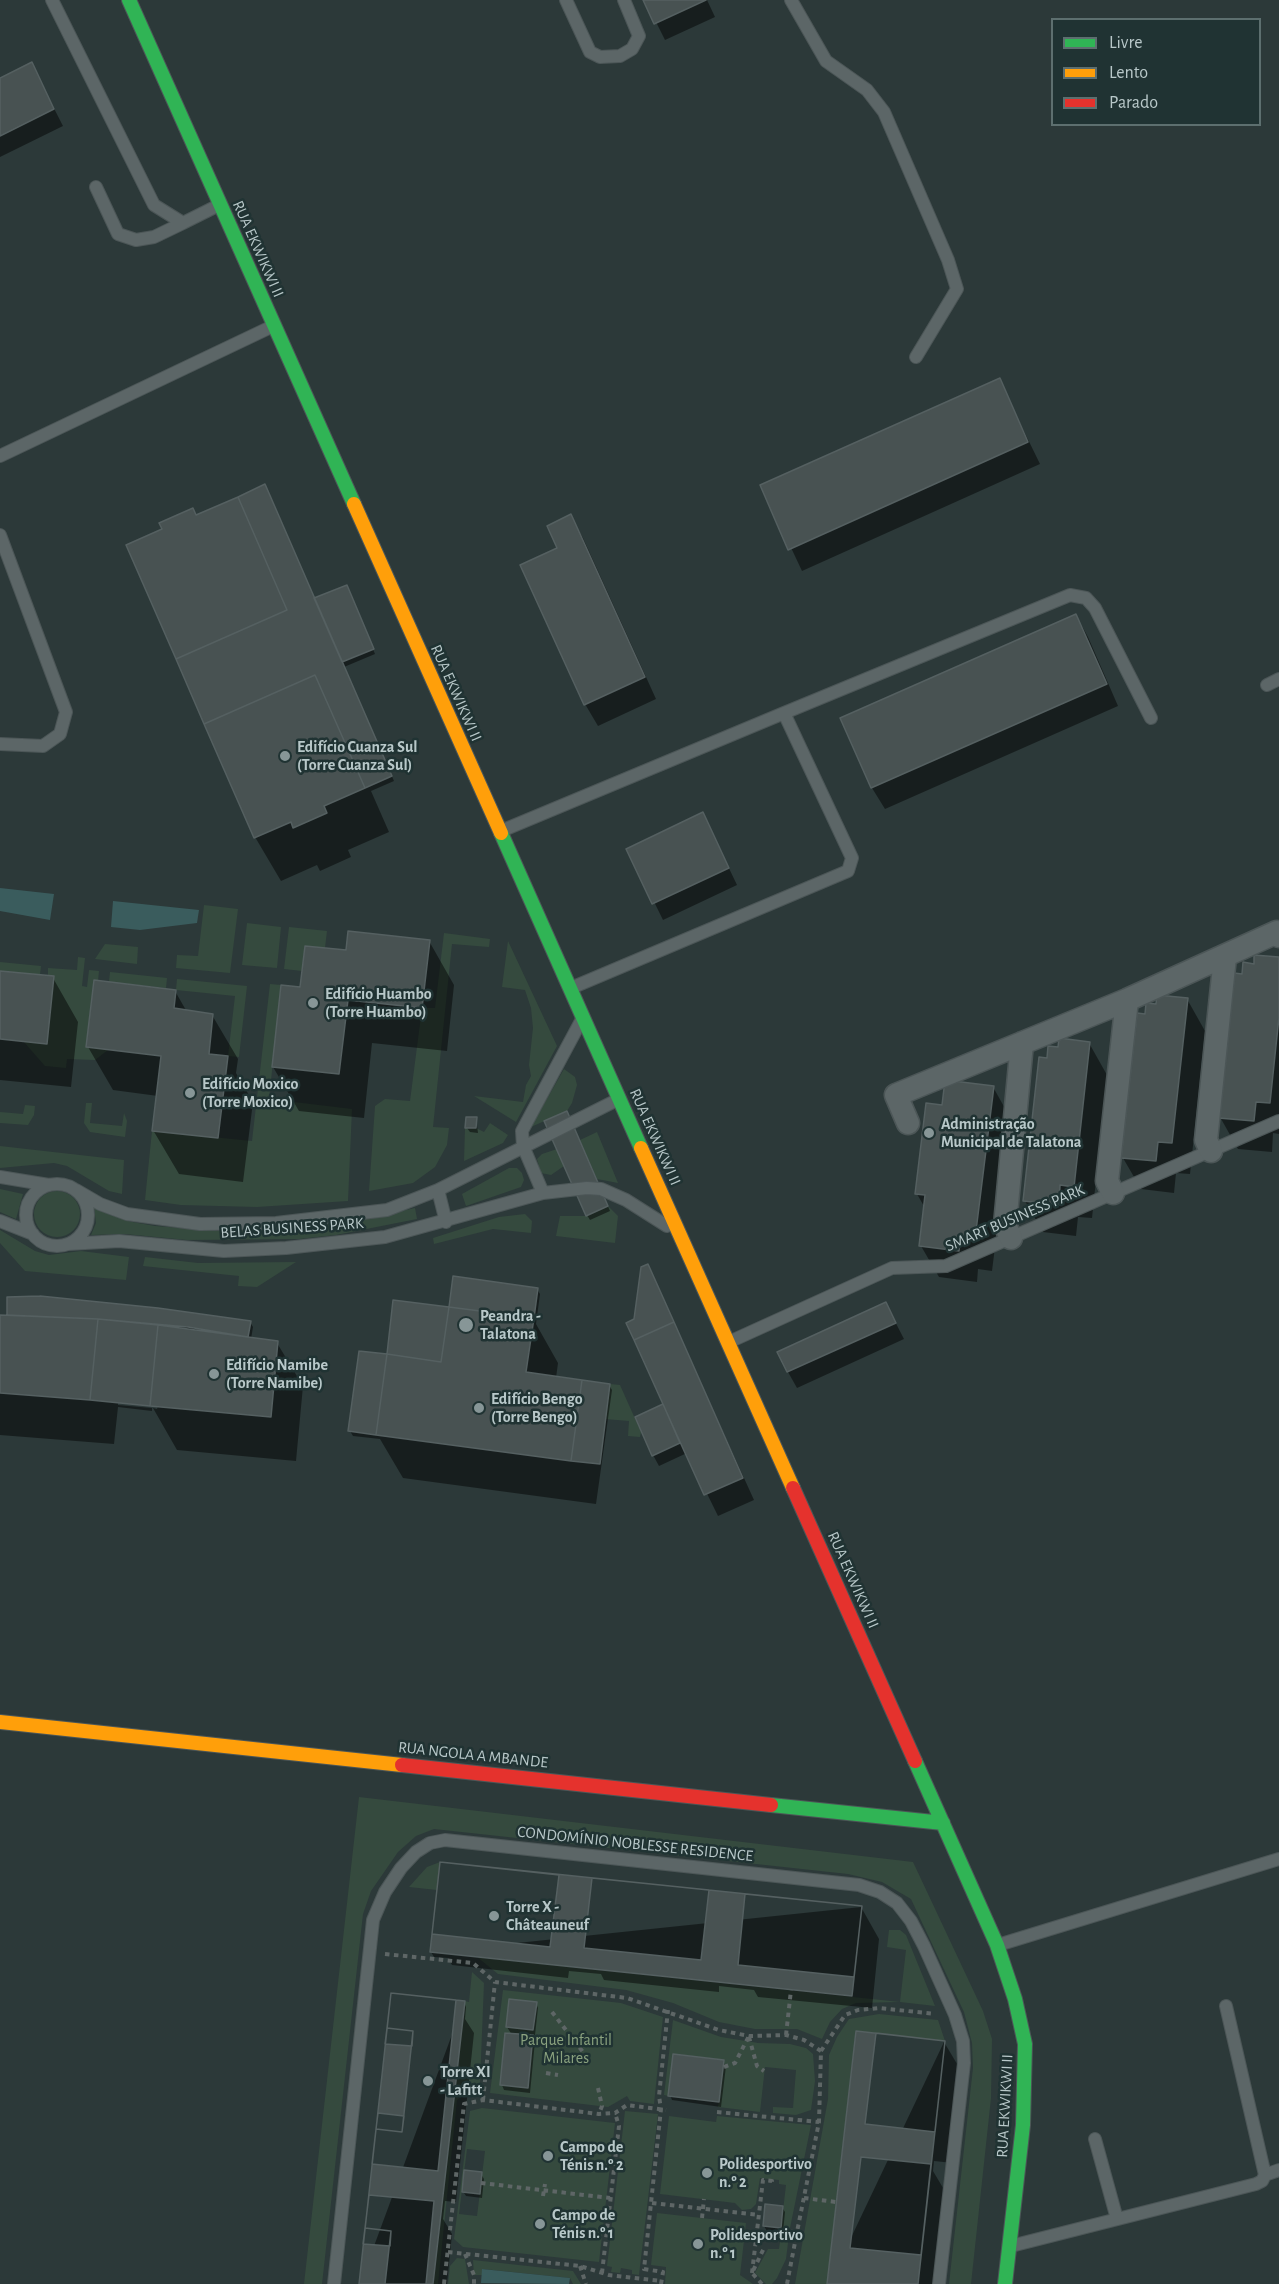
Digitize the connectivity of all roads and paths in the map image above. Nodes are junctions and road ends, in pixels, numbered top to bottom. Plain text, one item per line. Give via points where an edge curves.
1 (52, 0) edge
2 (129, 0) edge
3 (135, 0) edge
4 (566, 0) edge
5 (624, 0) edge
6 (791, 0) edge
7 (141, 28) junction
8 (96, 188) dead end
9 (220, 205) junction
10 (183, 223) junction
11 (274, 326) junction
12 (916, 357) dead end
13 (0, 456) edge
14 (0, 535) edge
15 (1279, 679) edge
16 (1267, 685) dead end
17 (784, 713) junction
18 (1151, 718) dead end
19 (0, 744) edge
20 (500, 831) junction
21 (1279, 936) edge
22 (1225, 957) junction
23 (570, 988) junction
24 (1127, 1000) junction
25 (583, 1017) junction
26 (1022, 1043) junction
27 (620, 1099) junction
28 (1279, 1120) edge
29 (908, 1123) dead end
30 (523, 1146) junction
31 (1211, 1150) junction
32 (0, 1177) edge
33 (49, 1185) junction
34 (76, 1190) junction
35 (438, 1190) junction
36 (543, 1193) junction
37 (1113, 1193) junction
38 (0, 1221) edge
39 (446, 1222) junction
40 (33, 1234) junction
41 (680, 1234) junction
42 (1011, 1238) junction
43 (68, 1244) junction
44 (728, 1342) junction
45 (0, 1722) edge
46 (943, 1822) junction
47 (1279, 1859) edge
48 (997, 1945) junction
49 (368, 1952) junction
50 (495, 1982) junction
51 (791, 1989) dead end
52 (1226, 2006) dead end
53 (668, 2010) junction
54 (552, 2012) dead end
55 (956, 2015) junction
56 (749, 2036) junction
57 (786, 2036) junction
58 (821, 2051) junction
59 (583, 2052) dead end
60 (724, 2067) dead end
61 (764, 2071) dead end
62 (546, 2073) dead end
63 (558, 2075) dead end
64 (598, 2088) dead end
65 (483, 2100) junction
66 (664, 2110) junction
67 (717, 2112) dead end
68 (599, 2114) junction
69 (615, 2114) junction
70 (819, 2121) junction
71 (1095, 2139) dead end
72 (1279, 2170) edge
73 (1264, 2175) junction
74 (481, 2183) dead end
75 (772, 2183) dead end
76 (545, 2184) dead end
77 (544, 2190) junction
78 (543, 2196) dead end
79 (610, 2198) junction
80 (804, 2198) junction
81 (704, 2199) dead end
82 (836, 2202) dead end
83 (652, 2203) junction
84 (703, 2209) junction
85 (759, 2215) junction
86 (702, 2218) dead end
87 (1117, 2219) junction
88 (781, 2231) dead end
89 (796, 2232) junction
90 (1010, 2246) junction
91 (764, 2248) dead end
92 (448, 2252) junction
93 (465, 2254) junction
94 (580, 2266) junction
95 (602, 2273) junction
96 (752, 2273) junction
97 (661, 2283) edge
98 (334, 2284) edge
99 (444, 2284) edge
100 (474, 2284) edge
101 (586, 2284) edge
102 (762, 2284) edge
103 (787, 2284) edge
104 (939, 2284) edge
105 (1005, 2284) edge

1 - 10 lane via 154,205
2 - 7 street, RUA EKWIKWI II
3 - 7 street, RUA EKWIKWI II
4 - 5 lane via 590,52 600,57 620,56 632,49 639,36
6 - 12 lane via 826,61 867,90 884,112 948,260 957,289
7 - 9 street, RUA EKWIKWI II
8 - 10 lane via 118,234 136,240
9 - 10 lane
9 - 11 street, RUA EKWIKWI II
11 - 13 lane
11 - 20 street, RUA EKWIKWI II
14 - 19 lane via 66,712 60,734 43,746
15 - 16 lane
17 - 18 lane via 1070,594 1086,598 1095,608
17 - 20 lane
17 - 23 lane via 852,858 848,871
20 - 23 street, RUA EKWIKWI II
21 - 22 street via 1277,932
22 - 24 street
22 - 31 street via 1206,1140
23 - 25 street, RUA EKWIKWI II
24 - 26 street
24 - 37 street via 1107,1181
25 - 27 street, RUA EKWIKWI II
25 - 30 lane via 522,1131
26 - 29 street via 896,1095
26 - 42 street via 1005,1225
27 - 30 lane, BELAS BUSINESS PARK
27 - 41 street, RUA EKWIKWI II
28 - 31 lane, SMART BUSINESS PARK
30 - 35 lane, BELAS BUSINESS PARK
30 - 36 lane
31 - 37 lane, SMART BUSINESS PARK
32 - 33 lane, BELAS BUSINESS PARK
33 - 34 lane, BELAS BUSINESS PARK via 63,1184
33 - 40 lane via 38,1190 28,1205 26,1217
34 - 35 lane, BELAS BUSINESS PARK via 127,1214 226,1224 276,1223 387,1210
34 - 43 lane via 88,1214 82,1232
35 - 39 lane
36 - 39 lane, BELAS BUSINESS PARK
36 - 41 lane, BELAS BUSINESS PARK via 601,1190 626,1200
37 - 42 lane, SMART BUSINESS PARK
38 - 40 lane, BELAS BUSINESS PARK
39 - 43 lane, BELAS BUSINESS PARK via 385,1237 260,1250 188,1249 119,1241
40 - 43 lane, BELAS BUSINESS PARK via 49,1245
41 - 44 street, RUA EKWIKWI II
42 - 44 lane, SMART BUSINESS PARK via 946,1266 892,1268
44 - 46 street, RUA EKWIKWI II
45 - 46 street, RUA NGOLA A MBANDE
46 - 48 street, RUA EKWIKWI II
47 - 48 lane
48 - 90 street, RUA EKWIKWI II via 1016,1999 1025,2044 1023,2125
49 - 50 path via 473,1963
49 - 55 lane, CONDOMÍNIO NOBLESSE RESIDENCE via 373,1920 400,1868 430,1843 445,1840 860,1885 897,1903 911,1921
49 - 98 lane, CONDOMÍNIO NOBLESSE RESIDENCE
50 - 53 path via 627,1998
50 - 65 path
51 - 57 path
52 - 73 lane
53 - 56 path via 720,2030
53 - 66 path via 659,2096
54 - 59 path
55 - 58 path via 880,2008 858,2010 845,2015
55 - 104 lane, CONDOMÍNIO NOBLESSE RESIDENCE via 964,2063
56 - 57 path
56 - 60 path via 735,2063
56 - 61 path via 757,2066
57 - 58 path via 804,2040
58 - 70 path
62 - 63 path
64 - 68 path via 602,2106
65 - 68 path
65 - 92 path via 464,2104
66 - 69 path via 627,2105
66 - 83 path
67 - 70 path
68 - 69 path
69 - 79 path via 619,2126
70 - 80 path
71 - 87 lane
72 - 73 lane
73 - 87 lane via 1256,2184
74 - 77 path
75 - 85 path via 763,2180
76 - 77 path
77 - 78 path
77 - 79 path
79 - 95 path
80 - 82 path
80 - 89 path
81 - 84 path
83 - 84 path
83 - 97 path via 644,2269 663,2271
84 - 85 path
84 - 86 path
85 - 96 path
87 - 90 lane
88 - 89 path
89 - 103 path
90 - 105 street, RUA EKWIKWI II
91 - 96 path
92 - 93 path
92 - 99 path
93 - 94 path
93 - 100 path
94 - 95 path
94 - 101 path
95 - 97 path
96 - 102 path

